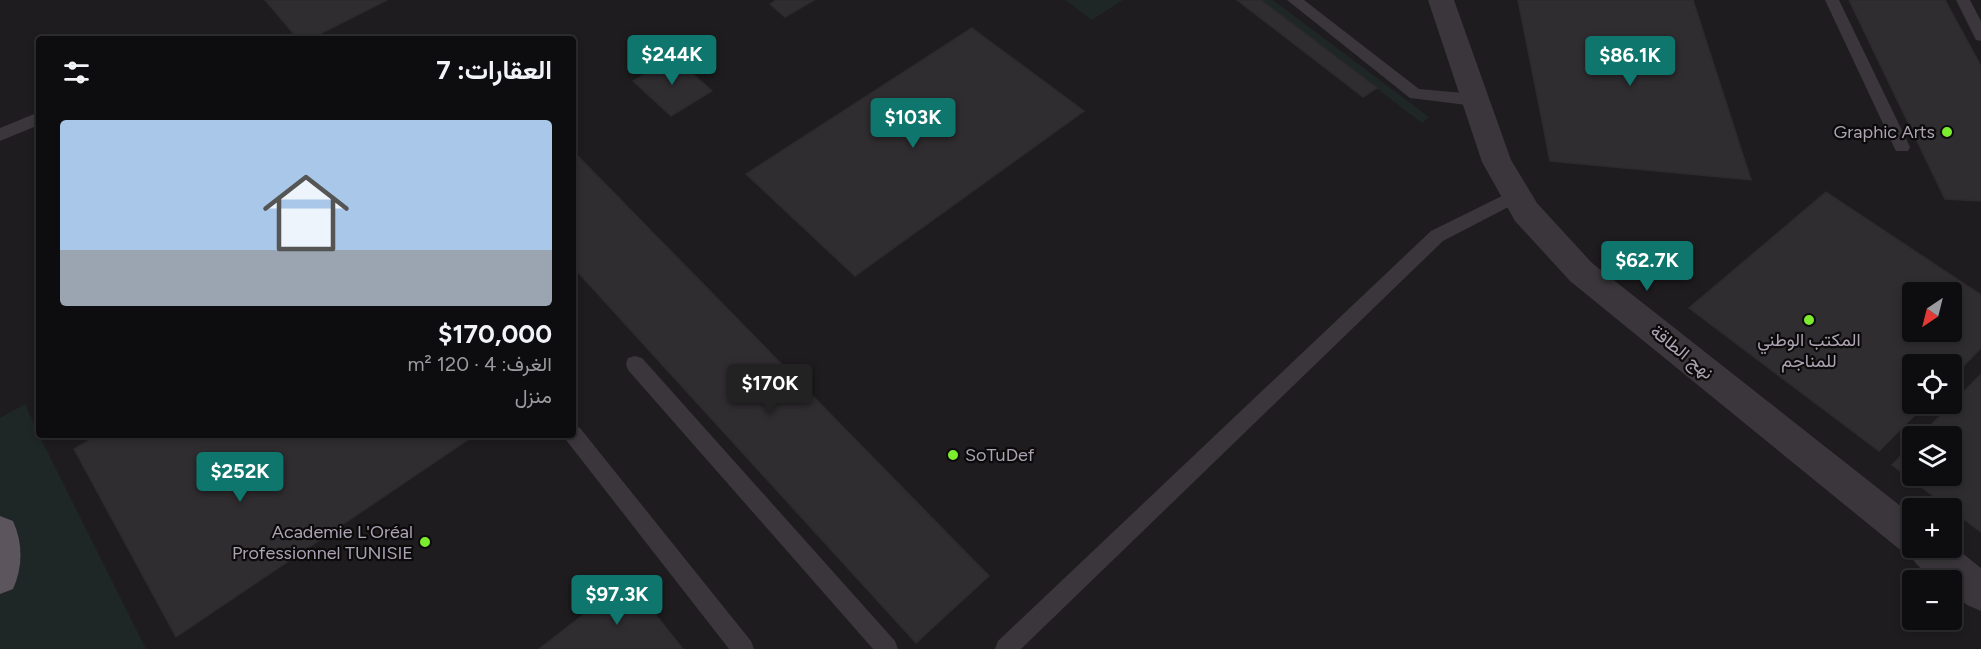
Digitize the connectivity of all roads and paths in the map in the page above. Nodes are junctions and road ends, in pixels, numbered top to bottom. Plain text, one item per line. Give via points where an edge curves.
1 (1294, 0) edge
2 (1441, 0) edge
3 (1832, 0) edge
4 (1963, 0) edge
5 (1981, 36) edge
6 (1475, 100) junction
7 (36, 119) edge
8 (0, 135) edge
9 (1902, 147) dead end
10 (1516, 195) junction
11 (635, 364) dead end
12 (576, 438) edge
13 (1902, 529) edge
14 (0, 533) edge
15 (1938, 558) edge
16 (0, 576) edge
17 (1981, 592) edge
18 (743, 649) edge
19 (887, 649) edge
20 (1006, 649) edge

1 - 6 lane via 1415,94
2 - 6 street, نهج الطاقة
3 - 9 lane
4 - 5 lane
6 - 10 street, نهج الطاقة via 1497,162
7 - 8 lane
10 - 13 street, نهج الطاقة via 1526,212 1581,272
10 - 20 lane via 1437,236
11 - 19 lane
12 - 18 lane
14 - 16 highway
15 - 17 street

